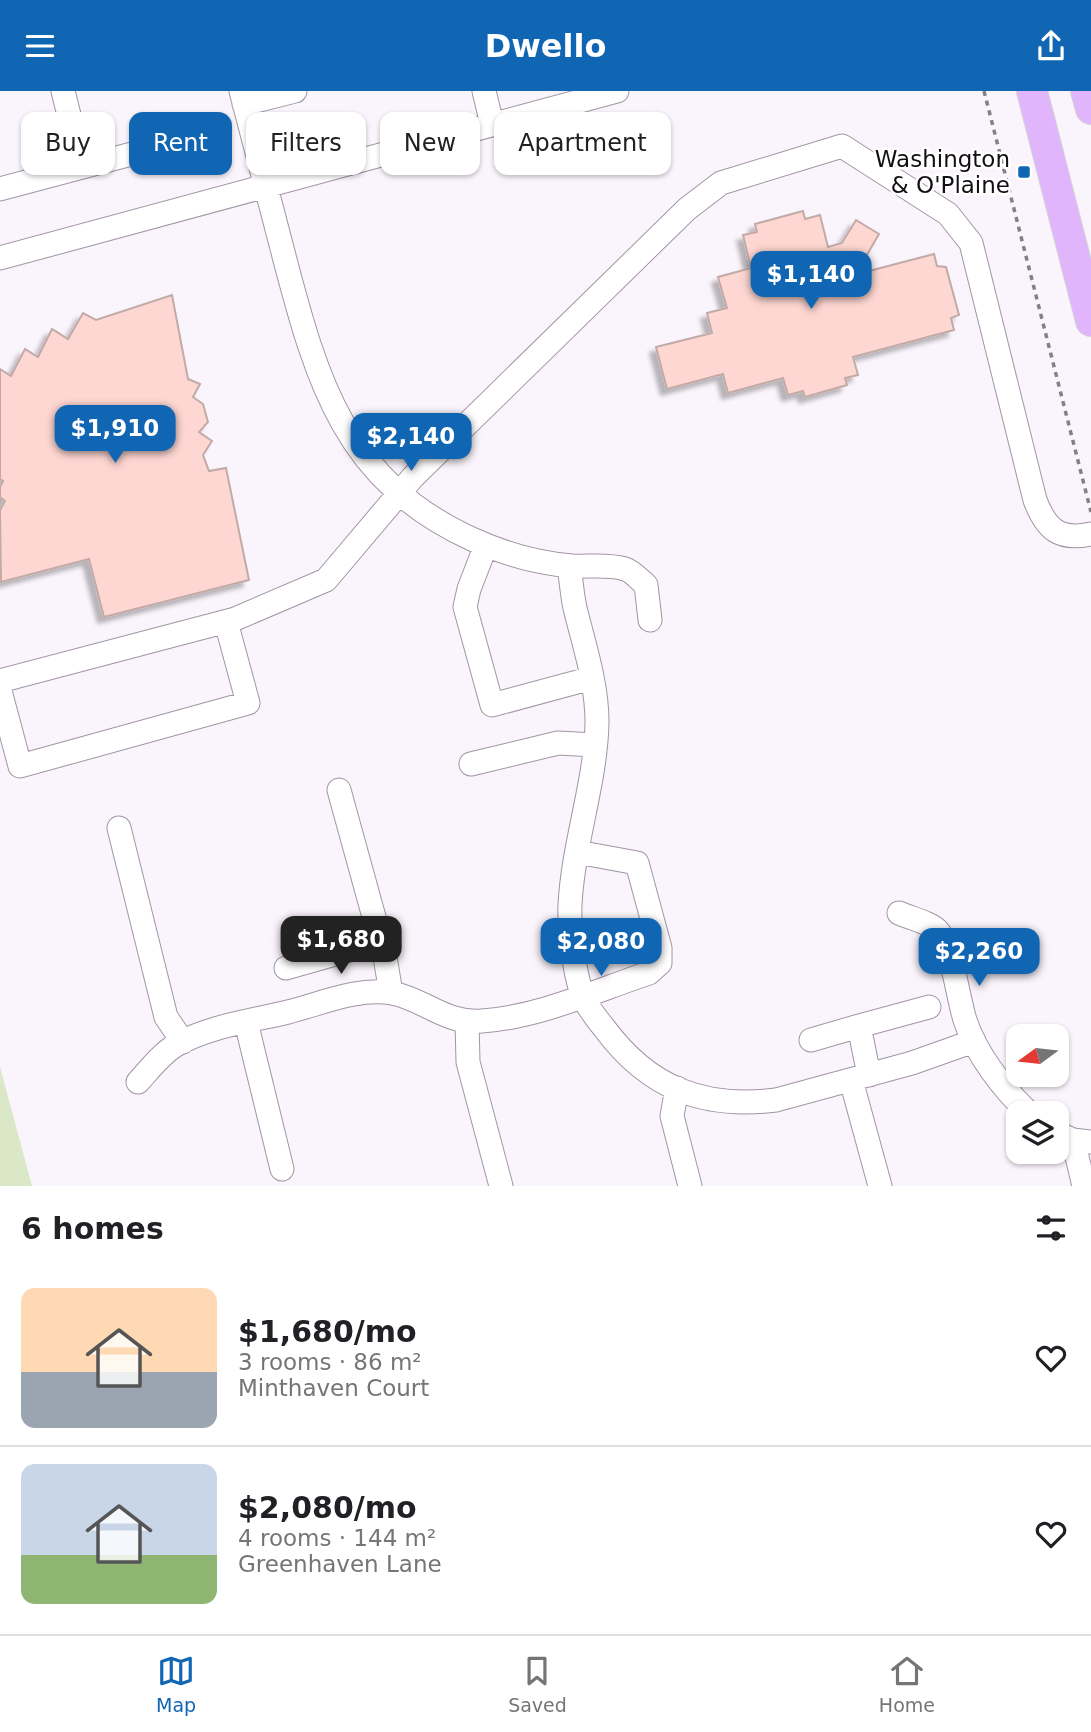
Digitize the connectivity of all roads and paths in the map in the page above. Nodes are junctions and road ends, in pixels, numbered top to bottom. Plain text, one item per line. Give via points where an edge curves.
1 (63, 91) edge
2 (295, 91) edge
3 (484, 91) edge
4 (617, 91) edge
5 (984, 91) edge
6 (1032, 91) edge
7 (1086, 91) edge
8 (243, 97) edge
9 (1091, 110) edge
10 (68, 112) edge
11 (492, 124) junction
12 (52, 175) edge
13 (265, 185) junction
14 (0, 189) edge
15 (0, 258) edge
16 (1091, 321) edge
17 (399, 492) junction
18 (1091, 512) edge
19 (1091, 534) edge
20 (486, 545) junction
21 (569, 566) junction
22 (650, 620) dead end
23 (226, 622) junction
24 (592, 678) junction
25 (0, 681) edge
26 (0, 691) edge
27 (595, 745) junction
28 (471, 764) dead end
29 (339, 790) dead end
30 (119, 828) dead end
31 (577, 852) junction
32 (899, 913) dead end
33 (381, 941) junction
34 (1003, 950) dead end
35 (950, 963) junction
36 (286, 968) dead end
37 (391, 993) junction
38 (582, 995) junction
39 (929, 1007) dead end
40 (467, 1021) junction
41 (246, 1022) junction
42 (859, 1026) junction
43 (811, 1040) dead end
44 (974, 1041) junction
45 (183, 1042) junction
46 (860, 1077) junction
47 (138, 1082) dead end
48 (677, 1088) junction
49 (1018, 1101) edge
50 (1074, 1138) edge
51 (282, 1169) dead end
52 (501, 1186) edge
53 (690, 1186) edge
54 (880, 1186) edge
55 (1084, 1186) edge

1 - 10 street
2 - 8 street
3 - 11 street
4 - 11 street
5 - 18 path
6 - 16 main road
7 - 9 main road
8 - 13 street
11 - 13 street
12 - 14 street
13 - 15 street
13 - 17 street via 307,342 336,414 376,470
17 - 19 street via 696,202 721,183 842,146 948,214 963,230 971,243 1043,521 1076,538
17 - 20 street via 438,520
17 - 23 street via 326,580
20 - 21 street
20 - 24 street via 466,607 492,705
21 - 22 street via 626,569 646,585
21 - 24 street
23 - 25 street
23 - 26 street via 248,703 20,766
24 - 27 street
27 - 28 street via 558,743
27 - 31 street
29 - 33 street
30 - 45 street via 166,1017
31 - 38 street via 570,907
31 - 38 street via 638,863 660,948 660,963 649,973
32 - 35 street via 937,929
33 - 36 street
33 - 37 street
34 - 35 street
35 - 44 street
37 - 40 street
37 - 41 street via 362,993
38 - 40 street via 505,1019
38 - 48 street via 623,1053 660,1082
39 - 42 street
40 - 52 street via 468,1062
41 - 45 street
41 - 51 street
42 - 43 street
42 - 46 street
44 - 46 street
44 - 49 street
45 - 47 street via 164,1054
46 - 48 street via 754,1103 727,1103
46 - 54 street
48 - 53 street via 672,1116
50 - 55 street

